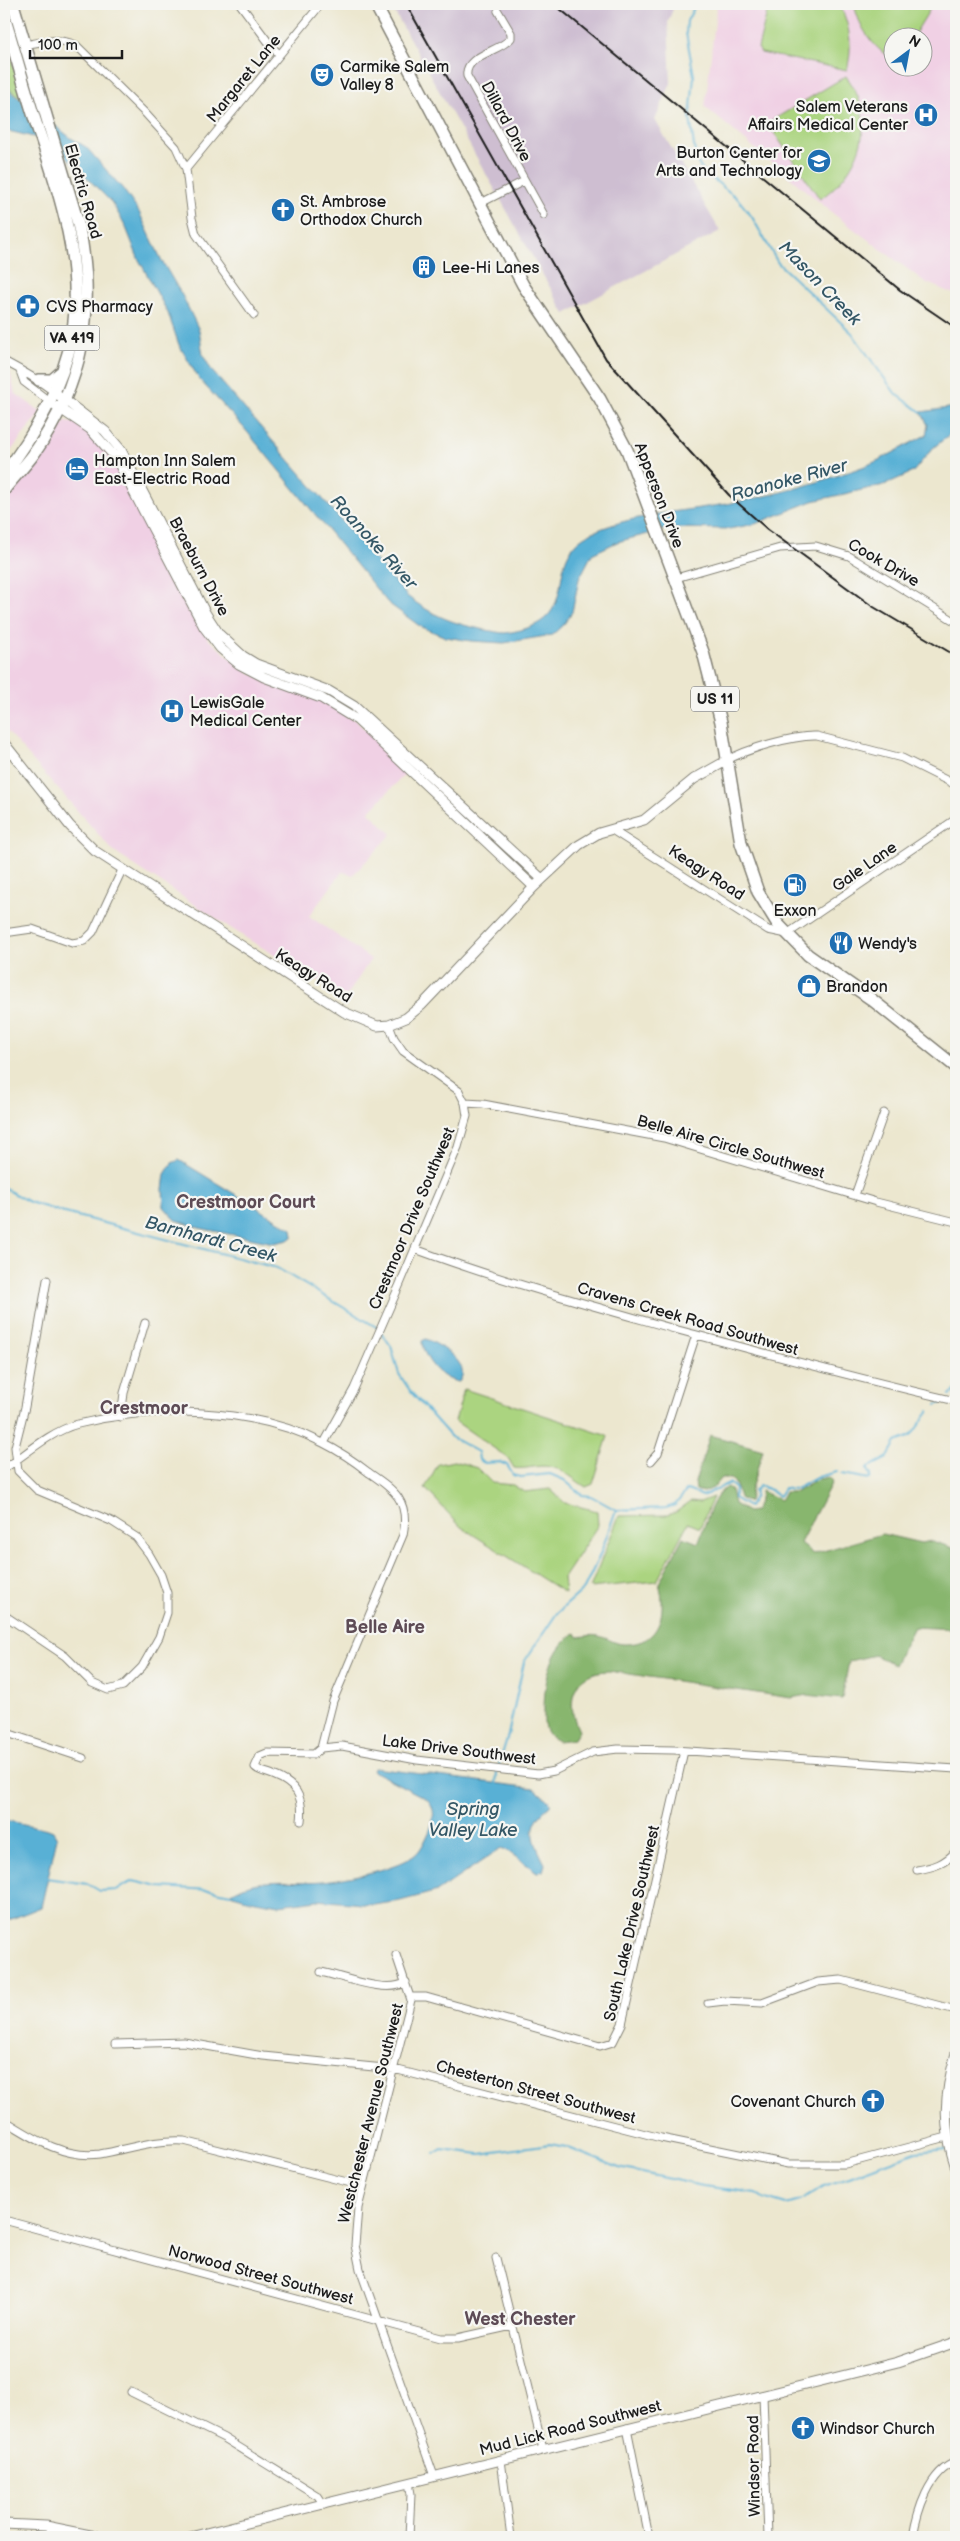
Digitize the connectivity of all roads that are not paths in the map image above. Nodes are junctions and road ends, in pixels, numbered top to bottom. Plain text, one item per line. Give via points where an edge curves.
1 (13, 4) edge
2 (240, 4) edge
3 (321, 4) edge
4 (375, 4) edge
5 (498, 11) dead end
6 (4, 16) edge
7 (26, 45) junction
8 (14, 48) junction
9 (279, 54) junction
10 (28, 77) junction
11 (186, 169) junction
12 (524, 181) junction
13 (479, 204) junction
14 (544, 215) dead end
15 (254, 315) dead end
16 (4, 361) edge
17 (20, 371) junction
18 (60, 373) junction
19 (39, 380) junction
20 (51, 396) junction
21 (63, 404) junction
22 (4, 474) edge
23 (4, 490) edge
24 (154, 521) junction
25 (676, 578) junction
26 (956, 622) edge
27 (4, 743) edge
28 (726, 761) junction
29 (956, 784) edge
30 (956, 819) edge
31 (612, 830) junction
32 (122, 870) junction
33 (542, 879) junction
34 (534, 887) junction
35 (4, 933) edge
36 (787, 934) junction
37 (389, 1025) junction
38 (956, 1067) edge
39 (465, 1103) junction
40 (884, 1114) dead end
41 (855, 1195) junction
42 (956, 1222) edge
43 (415, 1249) junction
44 (47, 1280) dead end
45 (145, 1323) dead end
46 (696, 1335) junction
47 (956, 1401) edge
48 (121, 1417) junction
49 (324, 1443) junction
50 (651, 1460) dead end
51 (16, 1461) junction
52 (4, 1469) edge
53 (4, 1614) edge
54 (4, 1732) edge
55 (321, 1748) junction
56 (684, 1751) junction
57 (84, 1758) dead end
58 (956, 1769) edge
59 (301, 1821) dead end
60 (956, 1851) edge
61 (917, 1870) dead end
62 (396, 1955) dead end
63 (321, 1972) dead end
64 (406, 1982) junction
65 (411, 1998) junction
66 (708, 2003) dead end
67 (956, 2010) edge
68 (114, 2044) dead end
69 (956, 2053) edge
70 (394, 2069) junction
71 (4, 2120) edge
72 (949, 2144) junction
73 (956, 2168) edge
74 (363, 2186) junction
75 (4, 2220) edge
76 (496, 2258) dead end
77 (378, 2320) junction
78 (512, 2326) junction
79 (956, 2342) edge
80 (131, 2392) dead end
81 (763, 2395) junction
82 (627, 2428) junction
83 (543, 2449) junction
84 (501, 2460) junction
85 (956, 2462) edge
86 (434, 2476) junction
87 (409, 2483) junction
88 (324, 2505) junction
89 (4, 2524) edge
90 (100, 2537) edge
91 (190, 2537) edge
92 (409, 2537) edge
93 (512, 2537) edge
94 (649, 2537) edge
95 (768, 2537) edge
96 (913, 2537) edge

1 - 7 main road, Electric Road / VA 419
2 - 9 street
3 - 9 street, Margaret Lane
4 - 13 main road, Apperson Drive / US 11
5 - 12 street, Dillard Drive via 511,38 470,64 467,76
6 - 8 main road, Electric Road / VA 419
7 - 8 street
7 - 10 main road, Electric Road / VA 419
7 - 11 street via 53,40 76,45 170,138
8 - 10 main road, Electric Road / VA 419
9 - 11 street, Margaret Lane
10 - 18 main road, Electric Road / VA 419 via 70,240 74,296 72,336
10 - 21 main road, Electric Road / VA 419 via 66,181 82,240 88,302 84,345
11 - 15 street via 196,234
12 - 13 street, Dillard Drive
12 - 14 street, Dillard Drive
13 - 25 main road, Apperson Drive / US 11 via 523,285 600,399 627,450
16 - 17 street, Braeburn Drive
17 - 19 street, Braeburn Drive
17 - 20 street, Braeburn Drive via 24,382
18 - 19 main road via 52,380
18 - 20 main road, Electric Road / VA 419
19 - 20 street, Braeburn Drive
20 - 21 street, Braeburn Drive
20 - 22 main road, Electric Road / VA 419 via 28,443
21 - 23 main road, Electric Road / VA 419 via 34,454
21 - 24 street, Braeburn Drive via 119,455
24 - 33 street, Braeburn Drive via 206,614 235,651 256,664 329,691 354,706
24 - 34 street, Braeburn Drive via 204,627 220,648 253,672 321,698 357,720
25 - 26 street, Cook Drive via 780,548 816,546 849,556
25 - 28 main road, Apperson Drive / US 11 via 709,673
27 - 32 street, Keagy Road via 70,826 95,851
28 - 29 street via 740,752 805,735 817,736 902,758
28 - 31 street via 694,778 652,814 635,824
28 - 36 main road, Apperson Drive / US 11 via 747,864 758,892
30 - 36 street, Gale Lane
31 - 33 street via 589,838
31 - 36 street, Keagy Road via 768,930
32 - 35 street via 93,932 84,941 72,943 32,929
32 - 37 street, Keagy Road via 344,1012 366,1022
33 - 34 street
34 - 37 street via 422,1005 406,1018
36 - 38 main road, Apperson Drive / US 11 via 808,956 871,1000
37 - 39 street via 403,1051 450,1082
39 - 41 street, Belle Aire Circle Southwest via 664,1138
39 - 43 street, Crestmoor Drive Southwest via 467,1116 462,1134
40 - 41 street
41 - 42 street, Belle Aire Circle Southwest
43 - 46 street, Cravens Creek Road Southwest via 560,1296
43 - 49 street, Crestmoor Drive Southwest via 354,1389
44 - 51 street via 16,1441
45 - 48 street via 124,1393
46 - 47 street, Cravens Creek Road Southwest
46 - 50 street via 658,1453
48 - 49 street via 186,1411 223,1414 287,1429
48 - 51 street via 64,1429
49 - 55 street via 394,1492 403,1506 406,1521 399,1546 330,1709
51 - 52 street
51 - 53 street via 21,1476 37,1490 110,1521 136,1538 155,1563 167,1593 164,1624 151,1653 135,1675 123,1686 112,1690 92,1683 64,1656
54 - 57 street
55 - 56 street, Lake Drive Southwest via 342,1746 417,1760 538,1774 554,1771 599,1750
55 - 59 street, Lake Drive Southwest via 314,1754 267,1753 260,1756 254,1767 280,1778 299,1794 303,1805
56 - 58 street, Lake Drive Southwest
56 - 65 street, South Lake Drive Southwest via 622,2024 613,2042 600,2046 426,1997
60 - 61 street via 944,1863
62 - 64 street, Westchester Avenue Southwest
63 - 64 street via 382,1986 399,1986
64 - 65 street, Westchester Avenue Southwest
65 - 70 street, Westchester Avenue Southwest
66 - 67 street via 762,2003 818,1982 841,1980
68 - 70 street, Chesterton Street Southwest via 184,2042 262,2056
69 - 72 street via 947,2096
70 - 72 street, Chesterton Street Southwest via 661,2138 788,2164 845,2164
70 - 74 street, Westchester Avenue Southwest
71 - 74 street via 49,2146 69,2152 94,2154 158,2141 184,2141
72 - 73 street
74 - 77 street, Westchester Avenue Southwest via 355,2245
75 - 77 street, Norwood Street Southwest
76 - 78 street
77 - 78 street, Norwood Street Southwest via 450,2339
77 - 86 street, Westchester Avenue Southwest
78 - 83 street
79 - 81 street, Mud Lick Road Southwest via 898,2362
80 - 88 street via 236,2445 318,2496
81 - 82 street, Mud Lick Road Southwest
81 - 95 street, Windsor Road
82 - 83 street, Mud Lick Road Southwest
82 - 94 street
83 - 84 street, Mud Lick Road Southwest
84 - 86 street, Mud Lick Road Southwest
84 - 93 street
85 - 96 street via 942,2470 929,2488
86 - 87 street, Mud Lick Road Southwest
87 - 88 street, Mud Lick Road Southwest
87 - 92 street
88 - 91 street, Mud Lick Road Southwest
89 - 90 street via 46,2526

